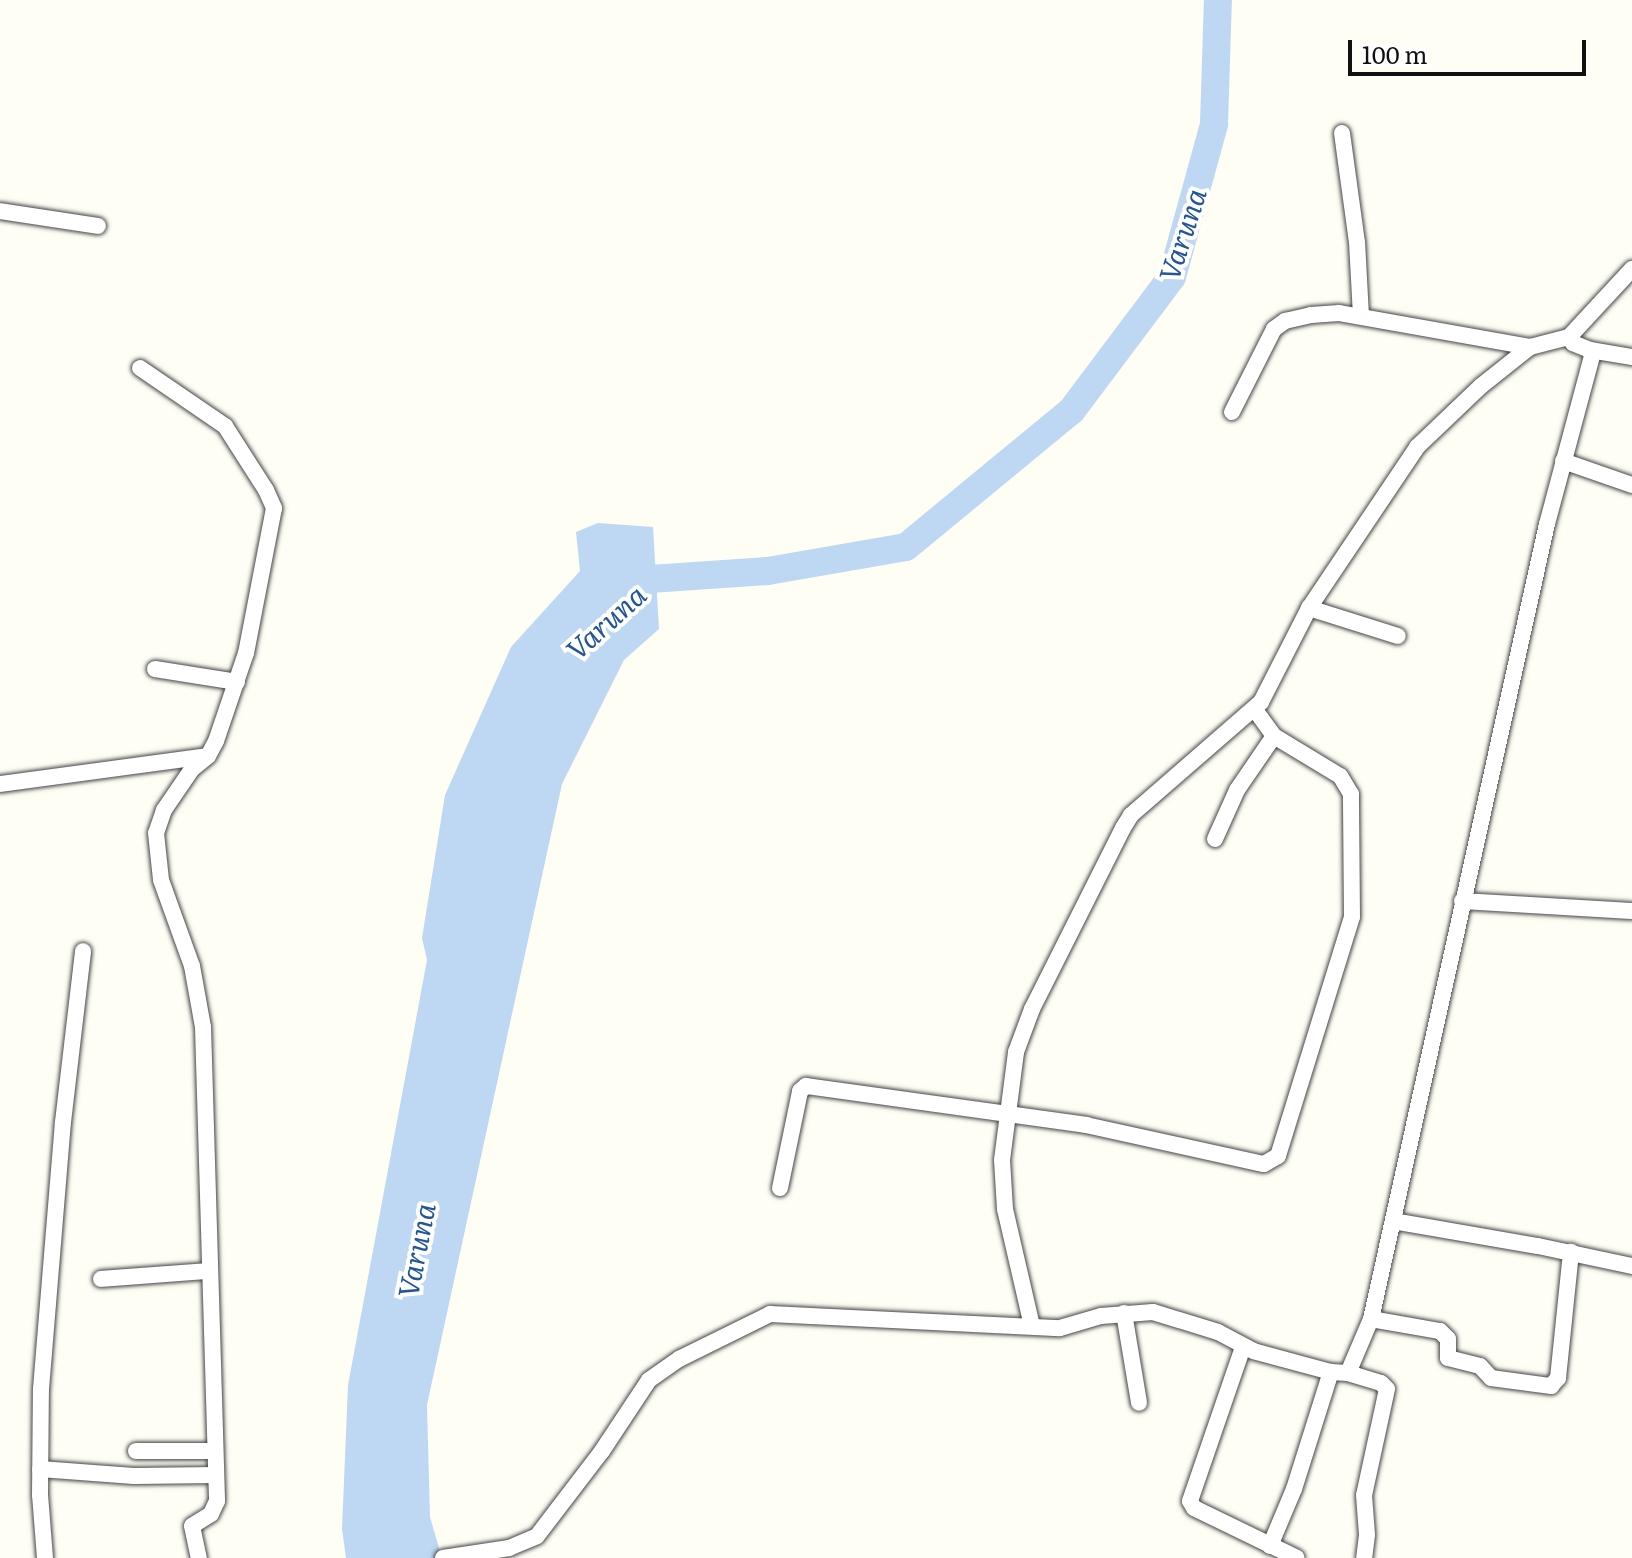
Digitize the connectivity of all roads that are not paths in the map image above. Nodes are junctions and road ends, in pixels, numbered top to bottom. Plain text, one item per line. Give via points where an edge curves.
1 (1342, 133) dead end
2 (0, 211) edge
3 (98, 226) dead end
4 (1632, 269) edge
5 (1361, 316) junction
6 (1569, 337) junction
7 (1530, 347) junction
8 (1590, 350) junction
9 (1632, 357) edge
10 (140, 368) dead end
11 (1232, 412) dead end
12 (1563, 461) junction
13 (1632, 485) edge
14 (1309, 608) junction
15 (1398, 636) dead end
16 (155, 669) dead end
17 (237, 682) junction
18 (1255, 710) junction
19 (1274, 736) junction
20 (208, 756) junction
21 (0, 784) edge
22 (1215, 839) dead end
23 (1462, 901) junction
24 (1632, 911) edge
25 (83, 951) dead end
26 (1006, 1113) junction
27 (780, 1188) dead end
28 (1393, 1221) junction
29 (1571, 1252) junction
30 (1632, 1266) edge
31 (208, 1271) junction
32 (101, 1279) dead end
33 (1124, 1313) junction
34 (1371, 1319) junction
35 (1032, 1326) junction
36 (1243, 1347) junction
37 (1331, 1372) junction
38 (1348, 1373) junction
39 (1139, 1403) dead end
40 (136, 1451) dead end
41 (215, 1451) junction
42 (40, 1469) junction
43 (216, 1475) junction
44 (1270, 1546) junction
45 (45, 1558) edge
46 (199, 1558) edge
47 (443, 1558) edge
48 (1297, 1558) edge
49 (1364, 1558) edge

1 - 5 street
2 - 3 street
4 - 6 street
5 - 7 street
5 - 11 street via 1311,315 1274,329
6 - 7 street
6 - 8 street
7 - 14 street via 1417,447
8 - 9 street
8 - 12 street
10 - 17 street via 225,426 274,508
12 - 13 street
12 - 23 street
14 - 15 street
14 - 18 street
16 - 17 street
17 - 20 street
18 - 19 street
18 - 26 street via 1131,815 1032,1009 1016,1052
19 - 22 street via 1237,790
19 - 26 street via 1347,784 1354,894 1352,917 1278,1156 1264,1164
20 - 21 street
20 - 31 street via 192,769 164,810 156,844 161,880 192,966 203,1027
23 - 24 street
23 - 28 street
25 - 42 street via 51,1257
26 - 27 street via 806,1086 800,1091
26 - 35 street via 1005,1209
28 - 29 street
28 - 34 street
29 - 30 street
29 - 34 street via 1558,1378 1551,1386 1491,1378 1480,1366 1448,1358 1448,1339 1440,1331
31 - 32 street
31 - 41 street
33 - 35 street via 1060,1328
33 - 36 street via 1166,1315 1218,1332
33 - 39 street
34 - 38 street
35 - 47 street via 770,1314 649,1380 537,1536 509,1548
36 - 37 street
36 - 44 street via 1190,1501 1194,1508
37 - 38 street
37 - 44 street
38 - 49 street via 1387,1389 1364,1495
40 - 41 street
41 - 43 street
42 - 43 street
42 - 45 street
43 - 46 street via 216,1508 192,1526
44 - 48 street

